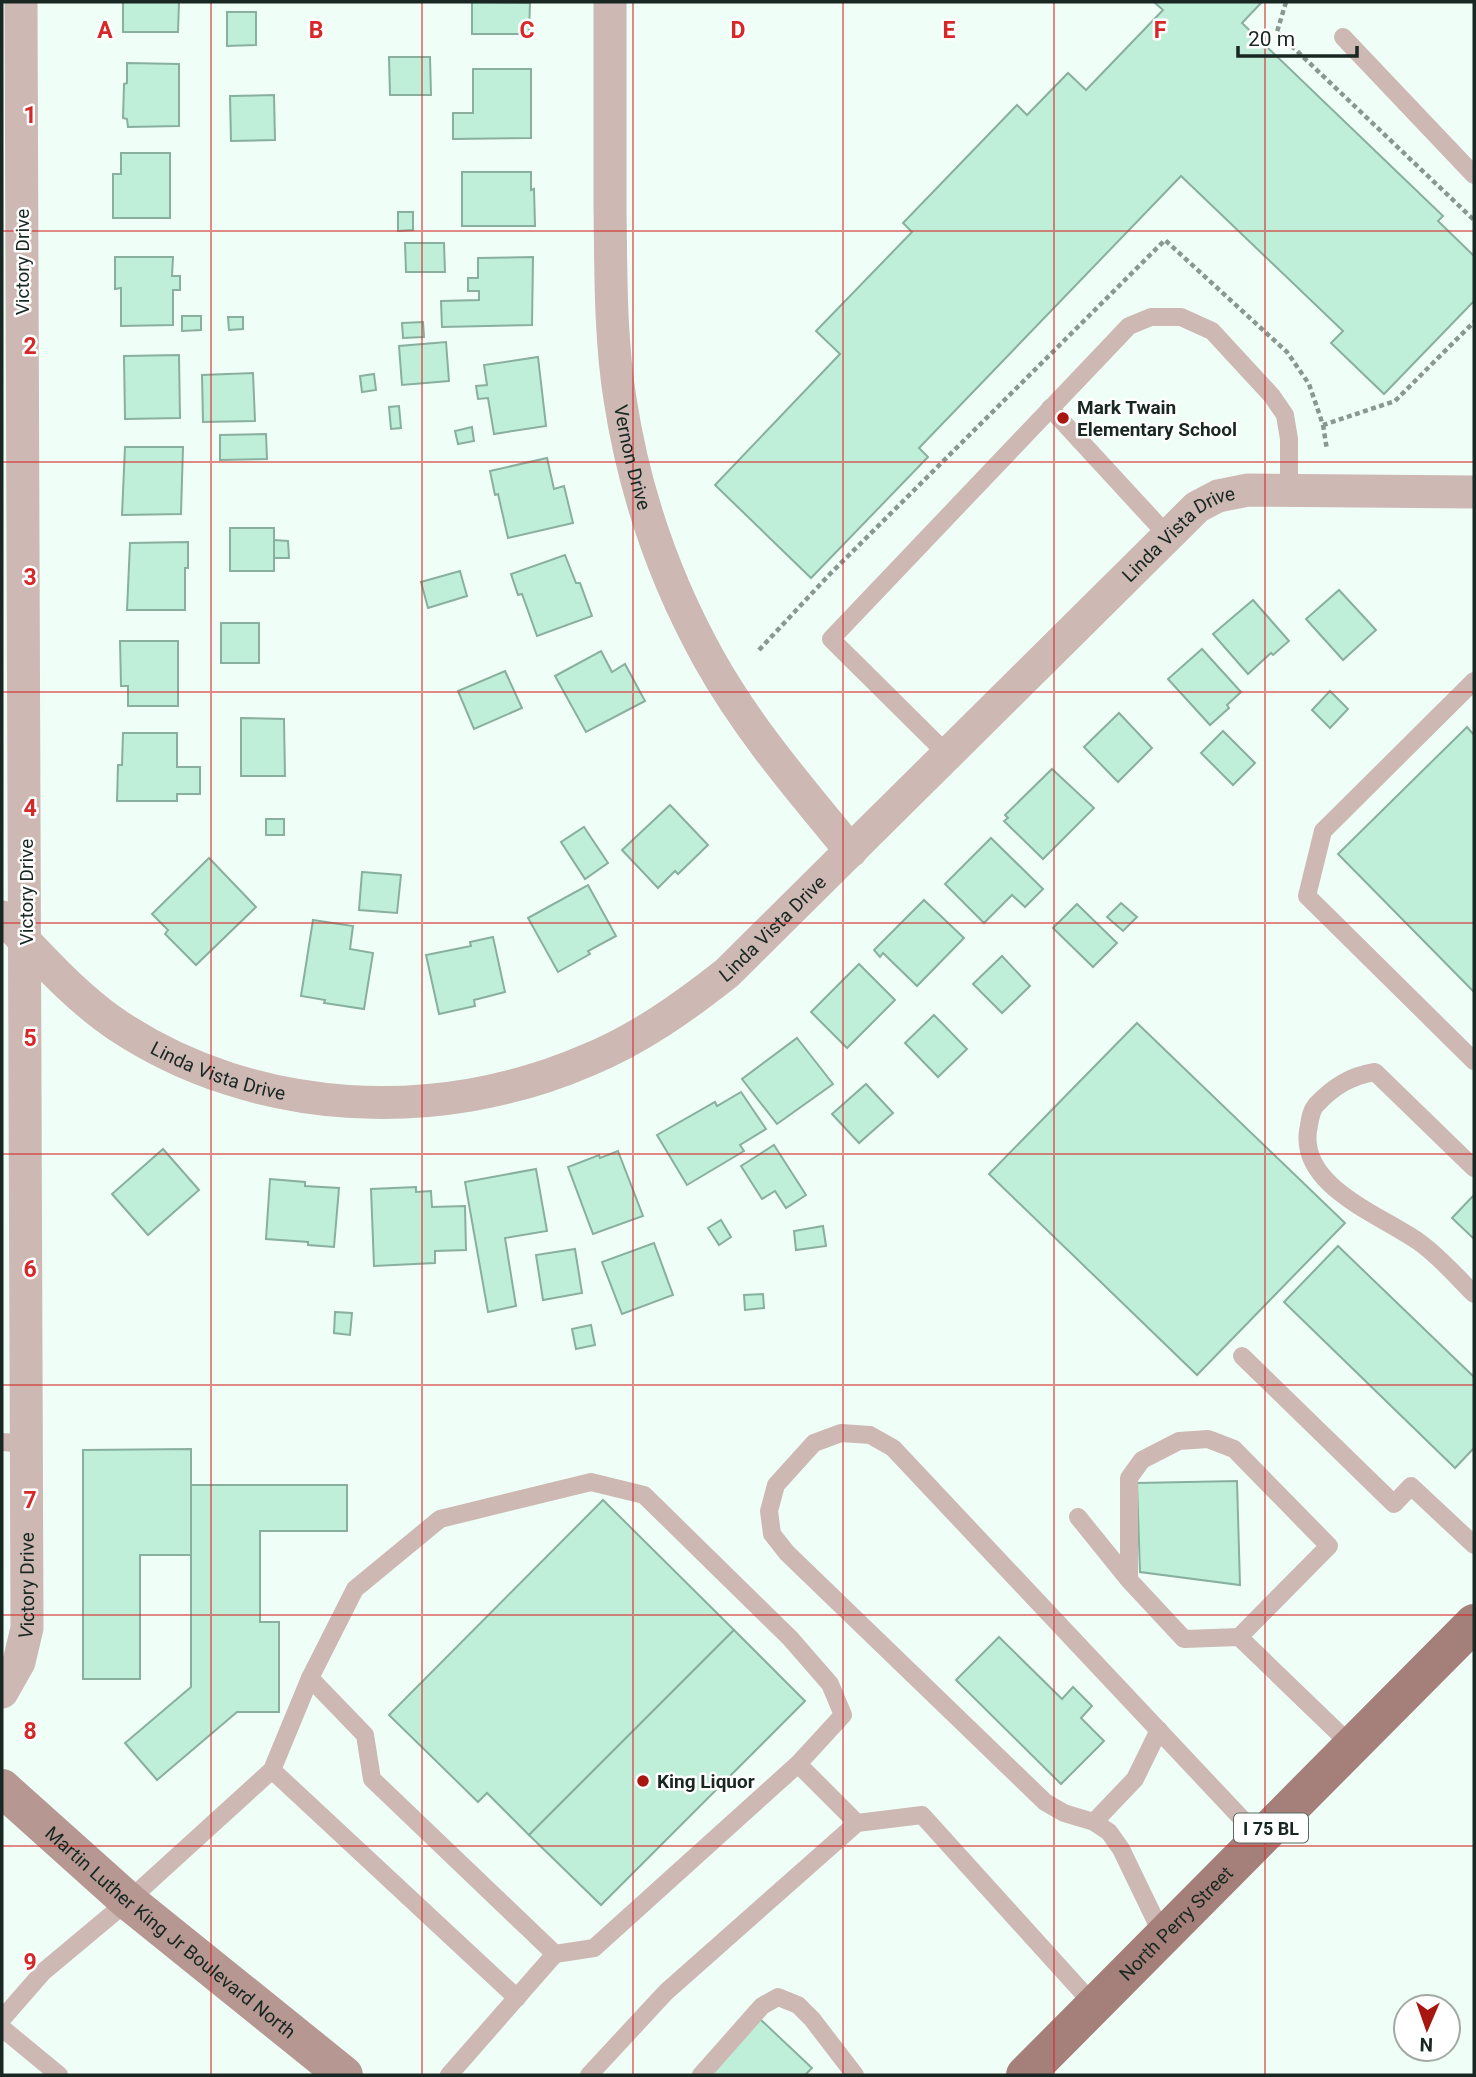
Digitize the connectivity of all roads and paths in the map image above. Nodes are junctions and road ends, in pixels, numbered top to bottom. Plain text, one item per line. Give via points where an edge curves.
1 (21, 2) edge
2 (610, 2) edge
3 (1286, 2) edge
4 (1343, 37) dead end
5 (1474, 175) edge
6 (1474, 220) edge
7 (1474, 322) edge
8 (1050, 408) junction
9 (1324, 425) junction
10 (1326, 450) dead end
11 (1289, 491) junction
12 (1474, 492) edge
13 (1167, 536) junction
14 (759, 650) dead end
15 (1474, 681) edge
16 (947, 754) junction
17 (851, 851) junction
18 (2, 917) edge
19 (26, 941) junction
20 (1474, 1061) edge
21 (1474, 1168) edge
22 (1474, 1294) edge
23 (1242, 1356) dead end
24 (14, 1443) edge
25 (1078, 1517) dead end
26 (1474, 1545) edge
27 (1129, 1580) junction
28 (1474, 1623) edge
29 (1239, 1637) junction
30 (310, 1678) junction
31 (2, 1692) edge
32 (1159, 1730) junction
33 (1352, 1746) junction
34 (798, 1763) junction
35 (272, 1770) junction
36 (2, 1788) edge
37 (1094, 1822) junction
38 (857, 1823) junction
39 (1260, 1838) junction
40 (128, 1901) junction
41 (1163, 1936) junction
42 (555, 1954) junction
43 (517, 1997) junction
44 (1094, 2005) junction
45 (2, 2019) edge
46 (2, 2028) edge
47 (59, 2075) edge
48 (344, 2075) edge
49 (449, 2075) edge
50 (589, 2075) edge
51 (701, 2075) edge
52 (855, 2075) edge
53 (1025, 2075) edge

1 - 19 street, Victory Drive
2 - 17 street, Vernon Drive via 613,338 625,424 644,505 685,612 724,685 779,764
3 - 6 path via 1277,32
4 - 5 lane
7 - 9 path via 1395,401
8 - 11 lane via 1129,326 1151,317 1181,317 1212,331 1284,415
8 - 13 lane
8 - 16 lane via 831,639
9 - 10 path
9 - 14 path via 1309,384 1287,352 1165,240
11 - 12 street, Linda Vista Drive
11 - 13 street, Linda Vista Drive via 1219,496 1189,512
13 - 16 street, Linda Vista Drive
15 - 20 lane via 1324,831 1307,896
16 - 17 street, Linda Vista Drive
17 - 19 street, Linda Vista Drive via 727,973 650,1028 545,1077 477,1095 435,1100 374,1103 319,1098 246,1084 196,1067 137,1038 94,1008
18 - 19 street, Linda Vista Drive
19 - 24 street, Victory Drive
21 - 22 lane via 1375,1072 1356,1075 1329,1091 1311,1111 1307,1141 1313,1166 1336,1190 1421,1243
23 - 26 lane via 1394,1504 1411,1486
24 - 31 street, Victory Drive via 27,1628 19,1662
25 - 27 lane
27 - 29 lane via 1184,1640
27 - 29 lane via 1129,1478 1142,1460 1179,1441 1208,1439 1234,1449 1329,1546
28 - 33 main road, North Perry Street / I 75 BL
29 - 33 lane
30 - 34 lane via 355,1589 440,1519 591,1482 644,1495 790,1638 830,1684 843,1715
30 - 35 lane
30 - 42 lane via 365,1735 372,1779
32 - 37 lane via 1135,1779
32 - 37 lane via 893,1448 870,1434 841,1433 814,1443 776,1485 769,1511 772,1534 787,1553 1045,1802
32 - 39 lane
33 - 39 main road, North Perry Street / I 75 BL
34 - 38 lane
34 - 42 lane via 594,1948
35 - 40 lane
35 - 43 lane
36 - 40 main road, Martin Luther King Jr Boulevard North
37 - 41 lane via 1109,1832 1121,1849
38 - 44 lane via 922,1815
38 - 50 lane via 666,1992
39 - 41 main road, North Perry Street / I 75 BL
40 - 45 lane via 43,1972
40 - 48 main road, Martin Luther King Jr Boulevard North
41 - 44 main road, North Perry Street / I 75 BL
42 - 43 lane
43 - 49 lane
44 - 53 main road, North Perry Street / I 75 BL
46 - 47 lane
51 - 52 lane via 762,2006 778,1997 798,2005 812,2019

